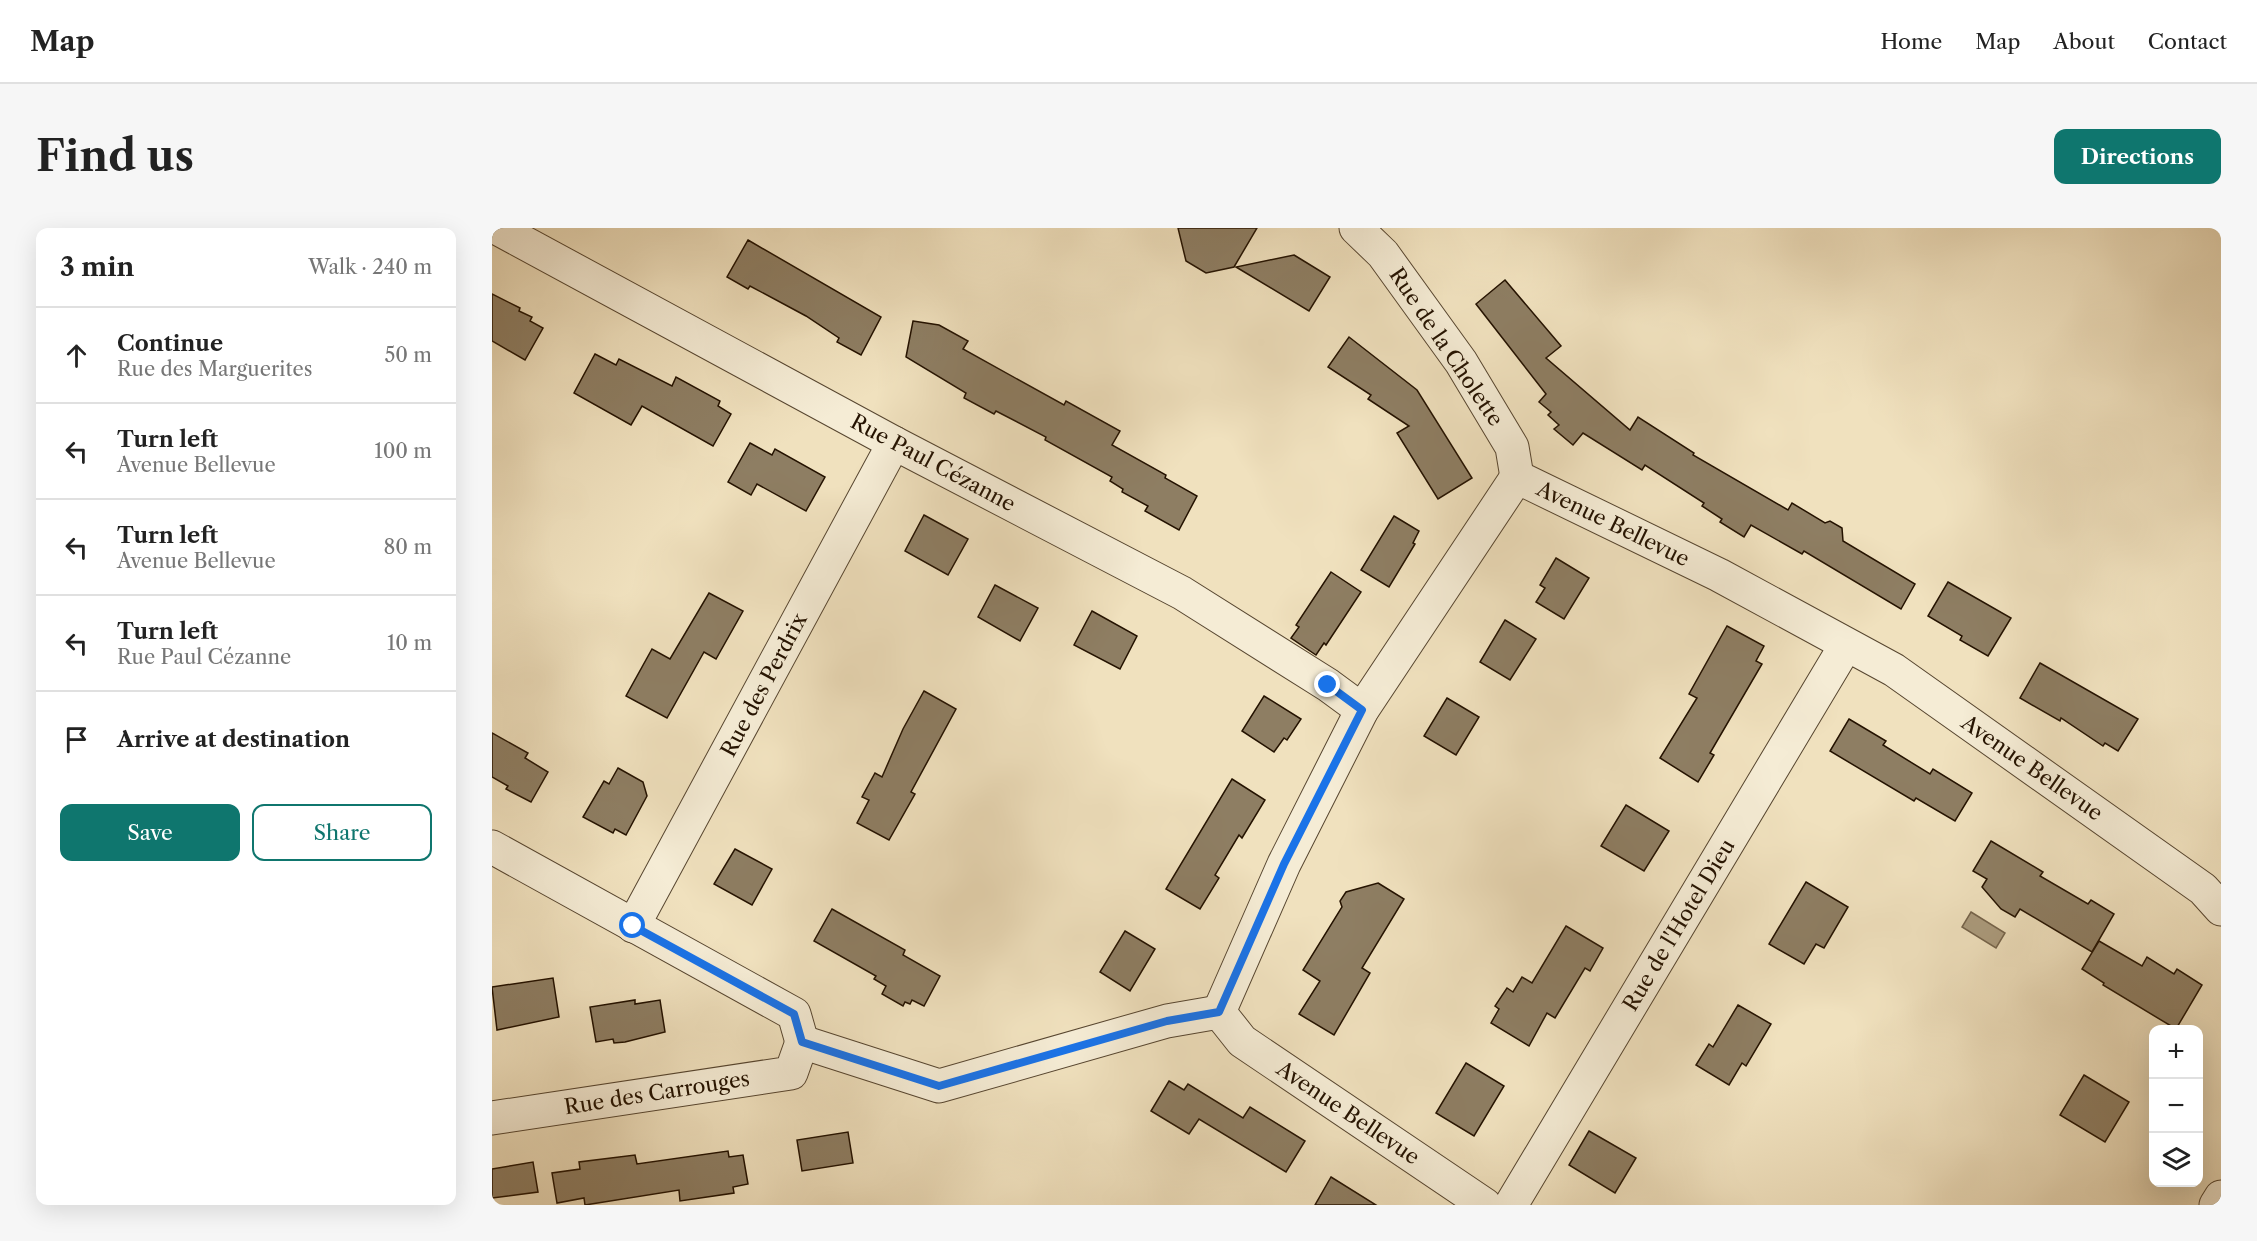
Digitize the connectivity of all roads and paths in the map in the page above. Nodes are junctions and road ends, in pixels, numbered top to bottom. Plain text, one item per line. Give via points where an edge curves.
1 (497, 228) edge
2 (1356, 228) edge
3 (894, 444) junction
4 (1517, 477) junction
5 (1846, 645) junction
6 (1362, 710) junction
7 (492, 847) edge
8 (2221, 909) edge
9 (633, 926) junction
10 (1219, 1012) junction
11 (802, 1042) junction
12 (492, 1118) edge
13 (2221, 1197) edge
14 (1485, 1205) edge
15 (1511, 1205) edge
16 (2216, 1205) edge

1 - 3 street, Rue Paul Cézanne
2 - 4 street, Rue de la Cholette via 1383,254 1461,362 1512,447
3 - 6 street, Rue Paul Cézanne via 1182,593
3 - 9 street, Rue des Perdrix
4 - 5 street, Avenue Bellevue via 1719,575
4 - 6 street, Avenue Bellevue
5 - 8 street, Avenue Bellevue via 1894,670 2203,889
5 - 15 street, Rue de l'Hotel Dieu
6 - 10 street, Avenue Bellevue via 1284,864
7 - 9 street
9 - 11 street via 794,1014
10 - 11 street via 1167,1021 939,1086
10 - 14 street, Avenue Bellevue via 1242,1041
11 - 12 street, Rue des Carrouges via 791,1073
13 - 16 street

